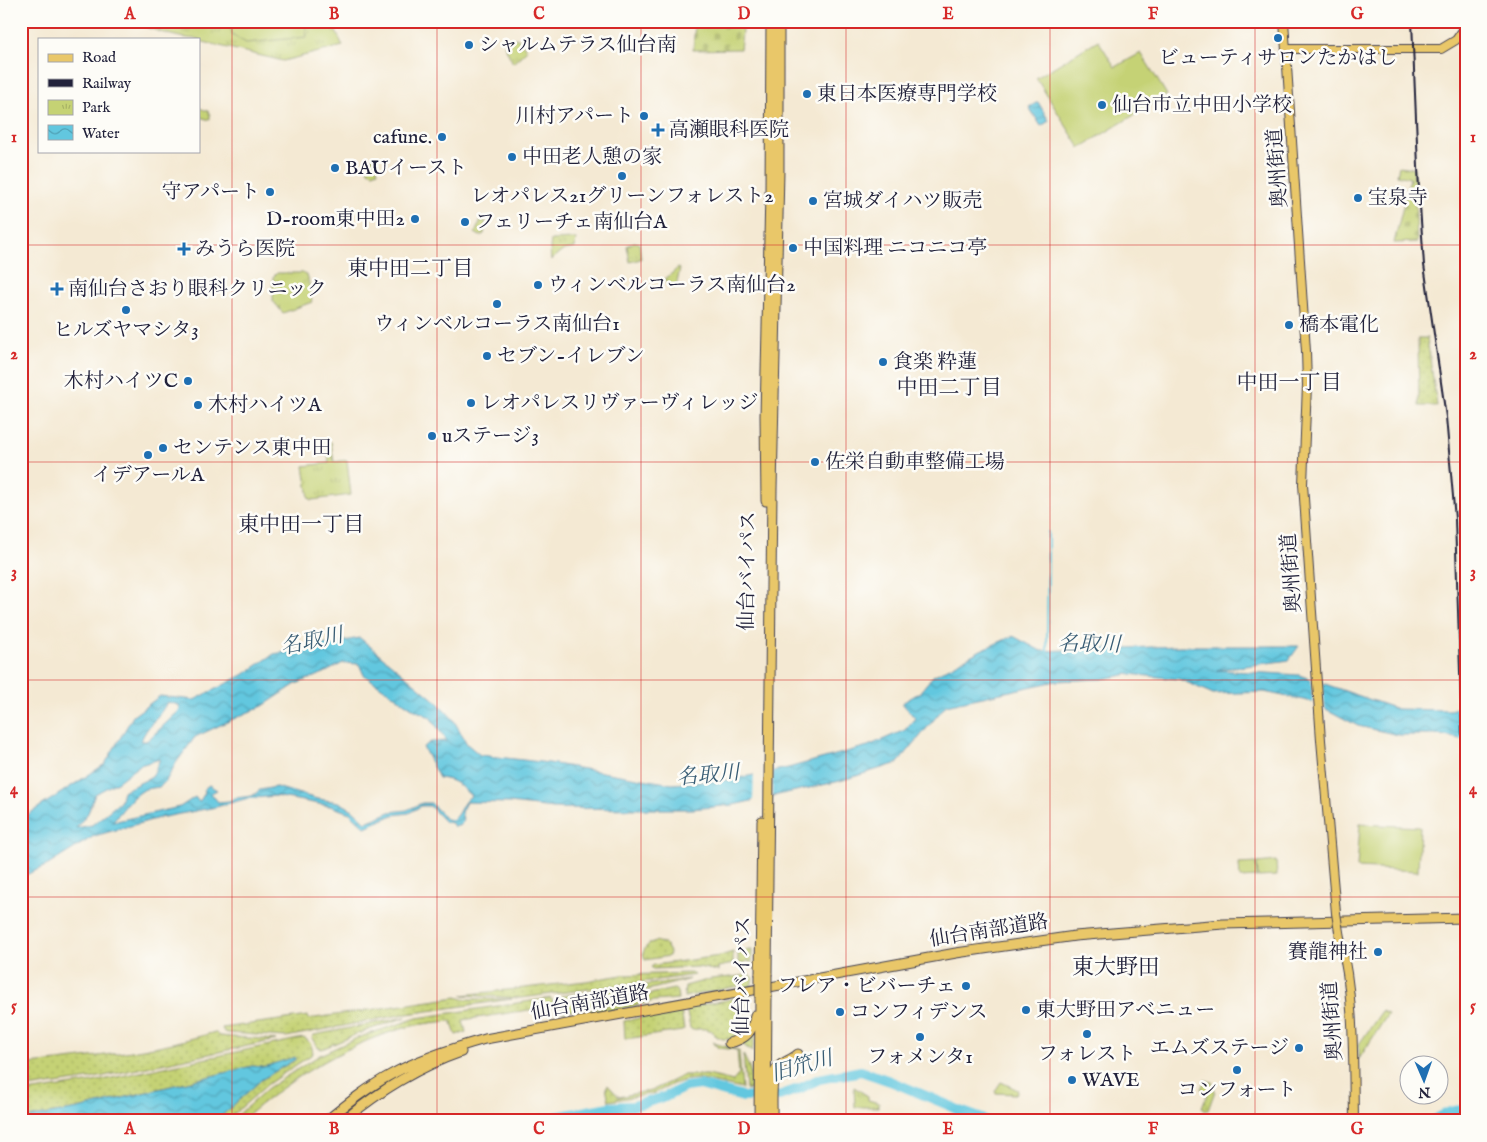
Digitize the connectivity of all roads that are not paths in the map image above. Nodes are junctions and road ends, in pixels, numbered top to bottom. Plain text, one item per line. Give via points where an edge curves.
1 (771, 21) edge
2 (779, 21) edge
3 (1284, 21) edge
4 (1466, 26) edge
5 (1286, 49) junction
6 (769, 493) junction
7 (1466, 918) edge
8 (762, 1000) junction
9 (523, 1032) junction
10 (729, 1043) dead end
11 (798, 1054) dead end
12 (766, 1081) junction
13 (326, 1121) edge
14 (343, 1121) edge
15 (758, 1121) edge
16 (766, 1121) edge
17 (772, 1121) edge
18 (1354, 1121) edge

1 - 6 highway, 仙台バイパス via 765,416
2 - 6 highway, 仙台バイパス via 779,172
3 - 5 main road, 奥州街道
4 - 5 main road via 1456,40 1441,48
5 - 18 main road, 奥州街道, bridge via 1306,352 1303,484 1334,895 1351,1025
6 - 8 highway, 仙台バイパス, bridge
7 - 9 highway, 仙台南部道路 via 1223,924 1075,936 956,953
8 - 10 highway via 756,1008 751,1031 744,1038
8 - 12 highway, 仙台バイパス
9 - 13 highway, 仙台南部道路 via 485,1039 419,1061 369,1088
9 - 14 highway, 仙台南部道路 via 421,1069
11 - 12 highway via 778,1066
12 - 15 highway, 仙台バイパス
12 - 16 highway, 仙台バイパス
12 - 17 highway

